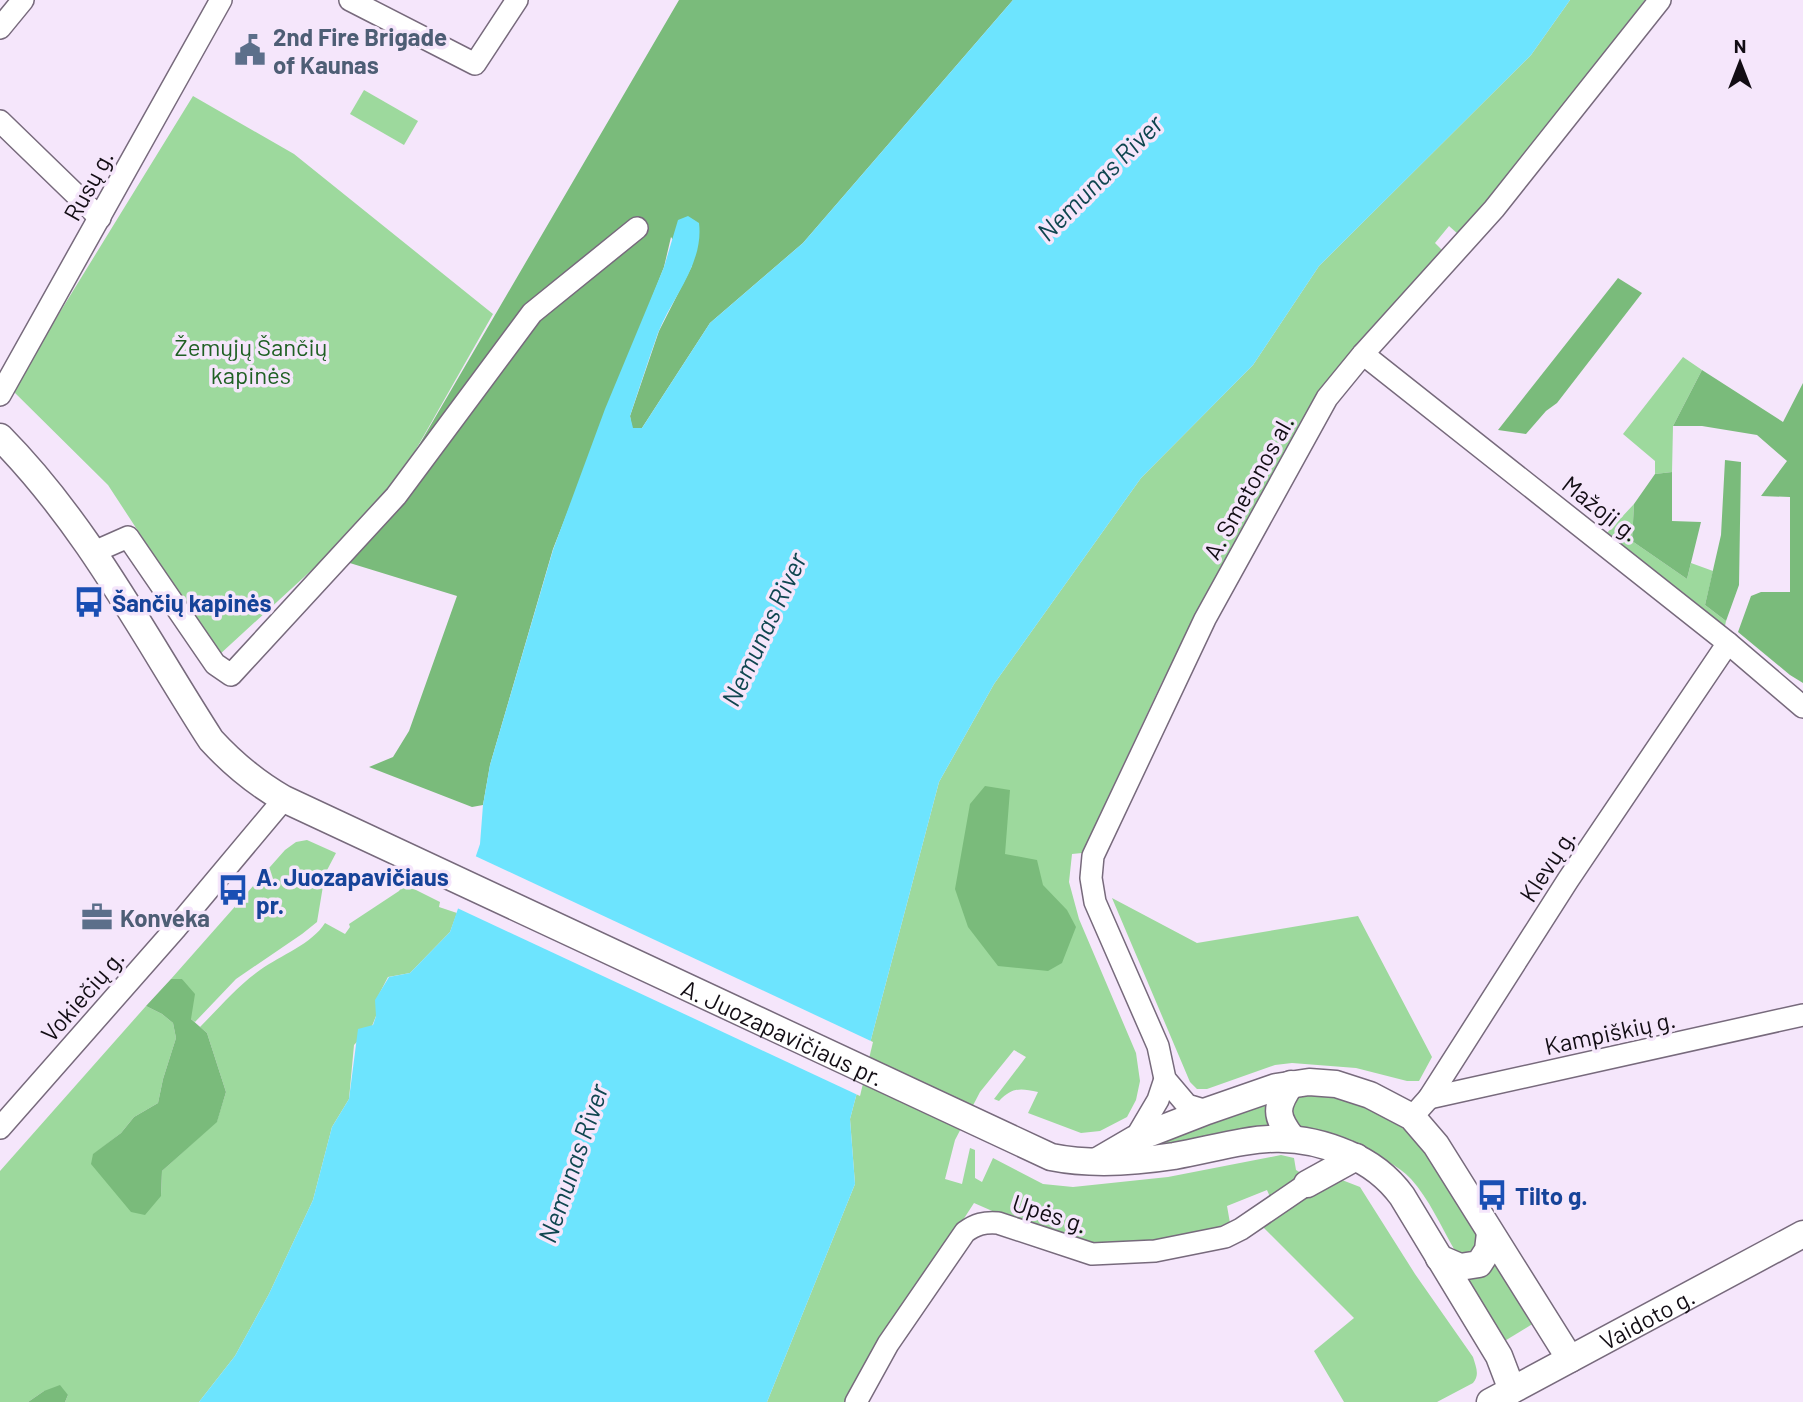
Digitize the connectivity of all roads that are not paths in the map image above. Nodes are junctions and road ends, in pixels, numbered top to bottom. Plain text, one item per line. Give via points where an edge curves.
1 (23, 0) edge
2 (221, 0) edge
3 (350, 0) edge
4 (517, 0) edge
5 (1660, 0) edge
6 (0, 29) edge
7 (0, 121) edge
8 (100, 218) junction
9 (637, 228) dead end
10 (1363, 354) junction
11 (0, 395) edge
12 (0, 438) edge
13 (94, 552) junction
14 (1728, 643) junction
15 (1803, 706) edge
16 (284, 799) junction
17 (1803, 1015) edge
18 (1165, 1079) junction
19 (1290, 1084) junction
20 (1420, 1107) junction
21 (1207, 1111) junction
22 (0, 1128) edge
23 (1135, 1139) junction
24 (1298, 1139) junction
25 (1356, 1157) junction
26 (1098, 1161) junction
27 (1307, 1184) junction
28 (1490, 1233) junction
29 (1803, 1234) edge
30 (1439, 1258) junction
31 (1570, 1359) junction
32 (1507, 1398) edge
33 (856, 1402) edge

1 - 6 street
2 - 8 street, Rusų g.
3 - 4 street via 475,64
5 - 10 street, A. Smetonos al. via 1494,209
7 - 8 street
8 - 11 street, Rusų g.
9 - 13 street via 531,313 396,496 231,675 215,664 128,537
10 - 14 street, Mažoji g.
10 - 18 street, A. Smetonos al. via 1327,398 1205,619 1093,856 1095,902 1158,1046
12 - 13 main road, A. Juozapavičiaus pr. via 30,467
13 - 16 main road, A. Juozapavičiaus pr. via 211,740 235,766
14 - 15 street, Mažoji g.
14 - 20 street, Klevų g.
16 - 22 street, Vokiečių g.
16 - 26 main road, A. Juozapavičiaus pr. via 1051,1157
17 - 20 street, Kampiškių g.
18 - 21 street, A. Smetonos al. via 1187,1105
18 - 23 street
19 - 20 main road via 1336,1084
19 - 21 main road
19 - 24 main road via 1279,1100 1279,1115 1281,1124
20 - 28 main road via 1436,1145
21 - 23 main road
23 - 26 main road
24 - 25 main road
24 - 26 main road, A. Juozapavičiaus pr. via 1234,1142 1174,1156
24 - 27 main road via 1311,1163
25 - 27 main road
25 - 30 main road via 1393,1183
27 - 33 street, Upės g. via 1225,1237 1155,1251 1092,1254 998,1223 974,1225 895,1333
28 - 30 main road via 1489,1250 1479,1264 1460,1267
28 - 31 main road
29 - 31 main road, Vaidoto g.
30 - 32 main road via 1499,1356
31 - 32 main road, Vaidoto g.

